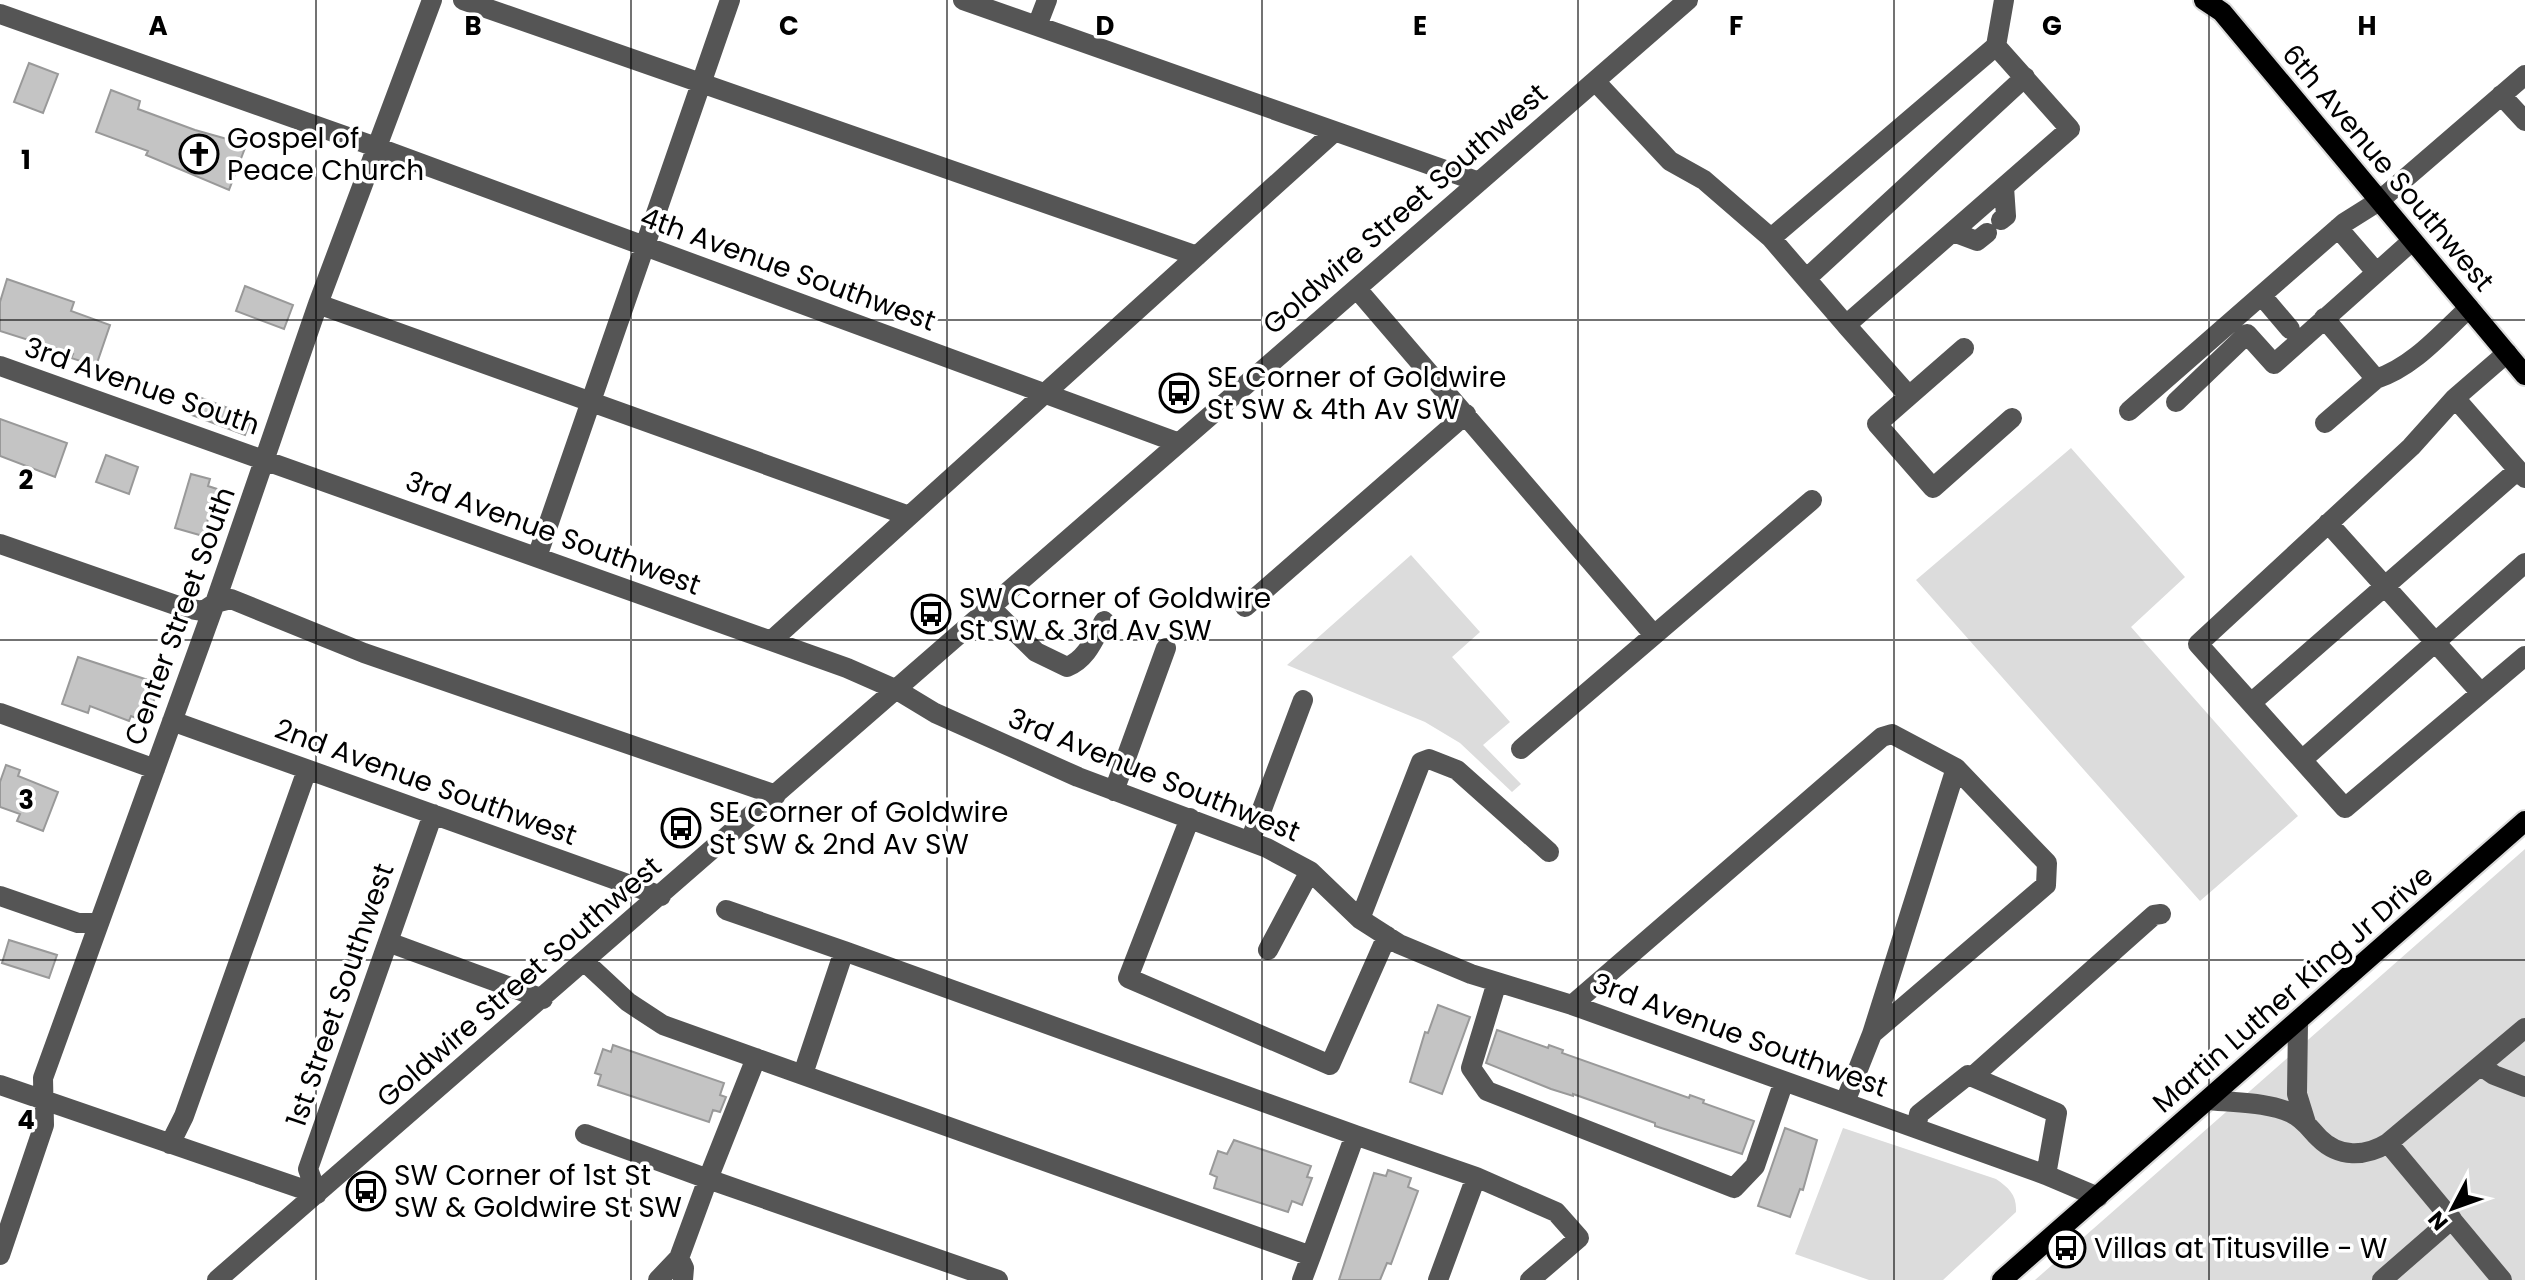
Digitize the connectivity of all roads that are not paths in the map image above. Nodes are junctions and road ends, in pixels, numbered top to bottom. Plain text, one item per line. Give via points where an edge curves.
1 (432, 0) edge
2 (463, 0) edge
3 (730, 0) edge
4 (963, 0) edge
5 (1047, 0) edge
6 (1688, 0) edge
7 (2004, 0) edge
8 (2204, 0) edge
9 (0, 14) edge
10 (1037, 26) junction
11 (1996, 46) junction
12 (2525, 75) edge
13 (2025, 77) junction
14 (1595, 81) junction
15 (701, 83) junction
16 (2501, 95) junction
17 (2525, 121) edge
18 (1334, 132) junction
19 (376, 147) junction
20 (1479, 182) junction
21 (2004, 187) junction
22 (2379, 201) junction
23 (2338, 228) junction
24 (1953, 232) junction
25 (1771, 238) junction
26 (2412, 241) junction
27 (645, 247) junction
28 (1197, 256) junction
29 (2376, 272) junction
30 (1807, 278) junction
31 (1357, 289) junction
32 (2262, 296) junction
33 (318, 304) junction
34 (2469, 308) junction
35 (2324, 318) junction
36 (1846, 325) junction
37 (2290, 329) dead end
38 (1964, 348) dead end
39 (2507, 353) junction
40 (0, 366) edge
41 (2525, 375) edge
42 (2376, 379) junction
43 (1046, 392) junction
44 (1909, 396) junction
45 (2455, 398) junction
46 (591, 401) junction
47 (2176, 402) dead end
48 (2129, 411) dead end
49 (1466, 414) junction
50 (2012, 418) dead end
51 (2325, 423) dead end
52 (1179, 443) junction
53 (265, 459) junction
54 (2522, 474) edge
55 (1812, 500) dead end
56 (909, 516) junction
57 (2328, 523) junction
58 (0, 544) edge
59 (537, 557) junction
60 (2525, 563) edge
61 (2385, 586) junction
62 (215, 603) junction
63 (1245, 607) dead end
64 (991, 608) junction
65 (1104, 621) dead end
66 (1654, 635) junction
67 (771, 641) junction
68 (2436, 642) junction
69 (1166, 648) dead end
70 (2525, 656) edge
71 (897, 690) junction
72 (2481, 693) junction
73 (1303, 700) dead end
74 (2251, 703) junction
75 (0, 713) edge
76 (172, 721) junction
77 (1521, 749) dead end
78 (2302, 760) junction
79 (1956, 768) junction
80 (155, 769) junction
81 (307, 770) junction
82 (1114, 791) junction
83 (776, 795) junction
84 (433, 814) junction
85 (1190, 818) junction
86 (2525, 821) edge
87 (1250, 841) junction
88 (1549, 852) dead end
89 (1310, 871) junction
90 (0, 896) edge
91 (661, 896) junction
92 (726, 910) dead end
93 (2161, 914) dead end
94 (1360, 919) junction
95 (99, 923) junction
96 (1387, 936) junction
97 (388, 942) junction
98 (1268, 950) dead end
99 (844, 951) junction
100 (585, 962) junction
101 (1497, 982) junction
102 (543, 999) junction
103 (1572, 1005) junction
104 (2298, 1023) junction
105 (2525, 1028) edge
106 (1872, 1034) junction
107 (756, 1058) junction
108 (2481, 1066) junction
109 (803, 1074) junction
110 (1972, 1077) junction
111 (1784, 1081) junction
112 (0, 1085) edge
113 (2525, 1087) edge
114 (2210, 1100) junction
115 (45, 1102) junction
116 (1845, 1102) junction
117 (2306, 1123) junction
118 (1916, 1128) junction
119 (585, 1134) dead end
120 (1355, 1135) junction
121 (2388, 1143) junction
122 (170, 1144) junction
123 (2046, 1175) junction
124 (1476, 1177) junction
125 (708, 1179) junction
126 (317, 1194) junction
127 (2098, 1197) junction
128 (2452, 1219) junction
129 (0, 1255) edge
130 (1311, 1256) junction
131 (679, 1258) junction
132 (217, 1280) edge
133 (658, 1280) edge
134 (683, 1280) edge
135 (998, 1280) edge
136 (1302, 1280) edge
137 (1438, 1280) edge
138 (1530, 1280) edge
139 (2002, 1280) edge
140 (2382, 1280) edge
141 (2502, 1280) edge

1 - 19 street, Center Street South
2 - 15 street
3 - 15 street
4 - 10 street
5 - 10 street
6 - 14 street, Goldwire Street Southwest
7 - 11 street
8 - 22 main road, 6th Avenue Southwest via 2222,12
9 - 19 street, 4th Avenue Southwest
10 - 18 street
11 - 13 street
11 - 25 street
12 - 16 street
13 - 21 street via 2070,129
13 - 30 street
14 - 20 street, Goldwire Street Southwest
14 - 25 street via 1670,161 1704,180
15 - 27 street
15 - 28 street
16 - 17 street
16 - 22 street
18 - 20 street
18 - 28 street
19 - 27 street, 4th Avenue Southwest
19 - 33 street, Center Street South
20 - 31 street, Goldwire Street Southwest
21 - 24 street
21 - 24 street via 2006,216 1977,241
22 - 23 street
22 - 26 main road, 6th Avenue Southwest
23 - 29 street
23 - 32 street
24 - 36 street
25 - 30 street
26 - 29 street
26 - 34 main road, 6th Avenue Southwest
27 - 43 street, 4th Avenue Southwest
27 - 46 street
28 - 43 street
29 - 35 street
30 - 36 street
31 - 49 street
31 - 52 street, Goldwire Street Southwest
32 - 37 street
32 - 48 street
33 - 46 street
33 - 53 street, Center Street South
34 - 39 main road, 6th Avenue Southwest
34 - 42 street via 2423,351 2394,373
35 - 42 street
35 - 47 street via 2274,364 2247,334
36 - 44 street
38 - 44 street
39 - 41 main road, 6th Avenue Southwest
39 - 45 street
40 - 53 street, 3rd Avenue South
42 - 51 street
43 - 52 street, 4th Avenue Southwest
43 - 56 street
44 - 50 street via 1877,424 1933,488
45 - 54 street
45 - 57 street via 2411,447
46 - 56 street
46 - 59 street
49 - 63 street
49 - 66 street
52 - 64 street, Goldwire Street Southwest
53 - 59 street, 3rd Avenue Southwest
53 - 62 street, Center Street South
54 - 61 street
55 - 66 street
56 - 67 street
57 - 61 street
57 - 74 street via 2198,644
58 - 62 street via 184,608 203,611
59 - 67 street, 3rd Avenue Southwest
60 - 68 street
61 - 68 street
61 - 74 street
62 - 76 street, Center Street South
62 - 83 street via 231,599 364,653
64 - 65 street via 1036,652 1067,667 1086,654
64 - 71 street, Goldwire Street Southwest
66 - 77 street
67 - 71 street, 3rd Avenue Southwest
68 - 72 street
68 - 78 street
69 - 82 street
70 - 72 street
71 - 82 street, 3rd Avenue Southwest via 935,713
71 - 83 street, Goldwire Street Southwest
72 - 78 street via 2345,808
73 - 87 street
74 - 78 street
75 - 80 street
76 - 80 street, Center Street South
76 - 81 street, 2nd Avenue Southwest
79 - 103 street via 1892,734 1882,737
79 - 106 street
79 - 106 street via 2047,863 2046,885
80 - 95 street, Center Street South
81 - 84 street, 2nd Avenue Southwest
81 - 122 street
82 - 85 street, 3rd Avenue Southwest
83 - 91 street, Goldwire Street Southwest
84 - 91 street, 2nd Avenue Southwest
84 - 97 street, 1st Street Southwest
85 - 87 street, 3rd Avenue Southwest
85 - 96 street via 1128,978 1330,1065
86 - 104 main road, Martin Luther King Jr Drive
87 - 89 street, 3rd Avenue Southwest
88 - 94 street via 1457,770 1429,759 1421,762
89 - 94 street, 3rd Avenue Southwest
89 - 98 street
90 - 95 street via 78,923
91 - 100 street, Goldwire Street Southwest
92 - 99 street
93 - 110 street
94 - 96 street, 3rd Avenue Southwest
95 - 115 street, Center Street South via 43,1078
96 - 101 street, 3rd Avenue Southwest
97 - 102 street
97 - 126 street, 1st Street Southwest via 308,1169
99 - 109 street
99 - 120 street
100 - 102 street, Goldwire Street Southwest
100 - 107 street via 628,1002 663,1025
101 - 103 street, 3rd Avenue Southwest
101 - 111 street via 1471,1068 1487,1091 1734,1188 1755,1166
102 - 126 street, Goldwire Street Southwest
103 - 111 street, 3rd Avenue Southwest
104 - 114 main road, Martin Luther King Jr Drive
104 - 117 street via 2297,1094
105 - 108 street
106 - 116 street
107 - 109 street
107 - 125 street
108 - 113 street
108 - 121 street
109 - 130 street
110 - 118 street via 1919,1114
110 - 123 street via 2057,1113
111 - 116 street, 3rd Avenue Southwest
112 - 115 street
114 - 117 street via 2279,1109
114 - 127 main road, Martin Luther King Jr Drive
115 - 122 street
115 - 129 street, Center Street South via 44,1125
116 - 118 street, 3rd Avenue Southwest
117 - 121 street via 2339,1151 2364,1153
118 - 123 street, 3rd Avenue Southwest
119 - 125 street
120 - 124 street
120 - 130 street
121 - 128 street
122 - 126 street
123 - 127 street, 3rd Avenue Southwest
124 - 137 street
124 - 138 street via 1556,1212 1579,1238
125 - 131 street
125 - 135 street
126 - 132 street, Goldwire Street Southwest
127 - 139 main road, Martin Luther King Jr Drive
128 - 140 street
128 - 141 street
130 - 136 street
131 - 133 street
131 - 134 street

